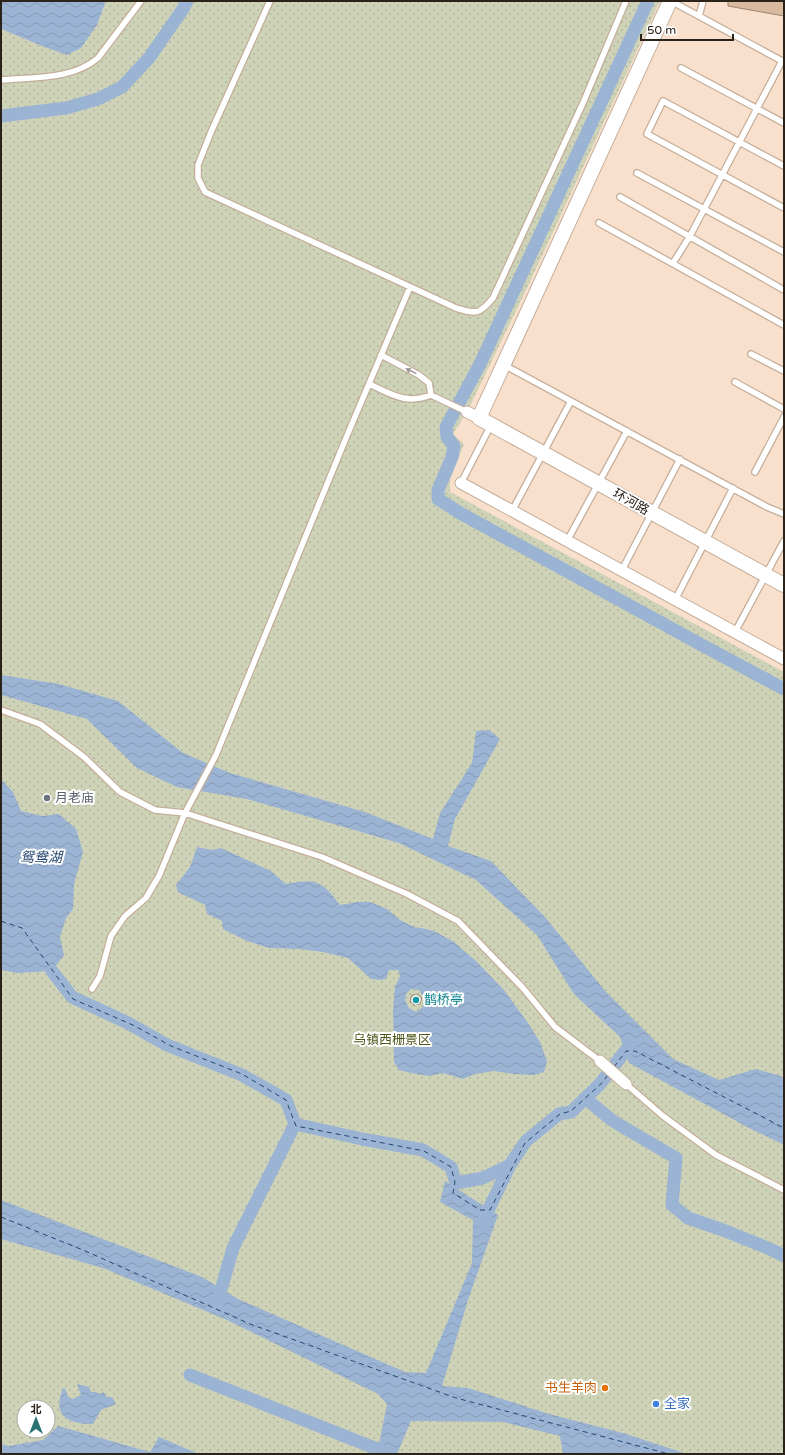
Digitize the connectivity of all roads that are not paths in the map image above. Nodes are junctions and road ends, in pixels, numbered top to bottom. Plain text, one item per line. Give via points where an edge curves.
1 (140, 1) edge
2 (270, 1) edge
3 (626, 1) edge
4 (671, 1) edge
5 (703, 1) edge
6 (700, 16) junction
7 (783, 61) edge
8 (681, 68) dead end
9 (1, 80) edge
10 (757, 108) junction
11 (784, 123) edge
12 (739, 142) junction
13 (784, 166) edge
14 (637, 173) dead end
15 (722, 175) junction
16 (620, 197) dead end
17 (784, 208) edge
18 (704, 209) junction
19 (599, 223) dead end
20 (690, 236) junction
21 (784, 252) edge
22 (673, 263) junction
23 (410, 286) junction
24 (784, 290) edge
25 (784, 325) edge
26 (751, 354) dead end
27 (381, 355) junction
28 (503, 364) junction
29 (784, 371) edge
30 (735, 382) dead end
31 (369, 384) junction
32 (431, 395) junction
33 (571, 401) junction
34 (784, 409) edge
35 (784, 417) edge
36 (479, 418) junction
37 (627, 431) junction
38 (543, 453) junction
39 (680, 459) junction
40 (755, 472) dead end
41 (461, 483) joint
42 (598, 483) junction
43 (733, 488) junction
44 (512, 511) junction
45 (652, 513) junction
46 (784, 514) edge
47 (567, 541) junction
48 (784, 541) edge
49 (705, 542) junction
50 (622, 570) junction
51 (766, 575) junction
52 (784, 585) edge
53 (675, 600) junction
54 (734, 632) junction
55 (784, 659) edge
56 (1, 710) edge
57 (185, 813) junction
58 (92, 989) dead end
59 (600, 1061) joint
60 (626, 1084) joint
61 (784, 1190) edge

1 - 9 lane via 90,65 65,74
2 - 23 lane via 217,118 198,165 198,178 205,192
3 - 23 lane via 493,298 483,310 472,313
4 - 6 lane
4 - 28 street
5 - 6 lane
6 - 7 lane
7 - 10 lane
8 - 10 lane
10 - 11 lane
10 - 12 lane
12 - 13 lane
12 - 15 lane
12 - 15 lane via 663,101 647,134
14 - 18 lane
15 - 17 lane
15 - 18 lane
16 - 20 lane
18 - 20 lane
18 - 21 lane
19 - 22 lane
20 - 22 lane
20 - 24 lane
22 - 25 lane
23 - 27 lane
26 - 29 lane
27 - 31 lane
32 -> 27 lane via 429,383
28 - 33 lane
28 - 36 street
30 - 34 lane
31 - 32 lane via 399,398 411,400
31 - 57 lane via 216,755
32 - 36 lane
33 - 37 lane
33 - 38 lane
35 - 40 lane
36 - 38 street, 环河路
36 - 41 lane
37 - 39 lane
37 - 42 lane
38 - 42 street, 环河路
38 - 44 lane
39 - 43 lane
39 - 45 lane
41 - 44 street
42 - 45 street, 环河路
42 - 47 lane
43 - 46 lane
43 - 49 lane
44 - 47 street
45 - 49 street, 环河路
45 - 50 lane
47 - 50 street
48 - 51 lane
49 - 51 street, 环河路
49 - 53 lane
50 - 53 street
51 - 52 street, 环河路
51 - 54 lane
53 - 54 street
54 - 55 street
56 - 57 lane via 40,724 84,757 120,792 155,810
57 - 58 lane via 159,876 146,898 125,916 111,936 100,976
57 - 59 lane via 322,857 407,894 458,921 523,988 555,1027
59 - 60 street
60 - 61 lane via 663,1116 716,1154

